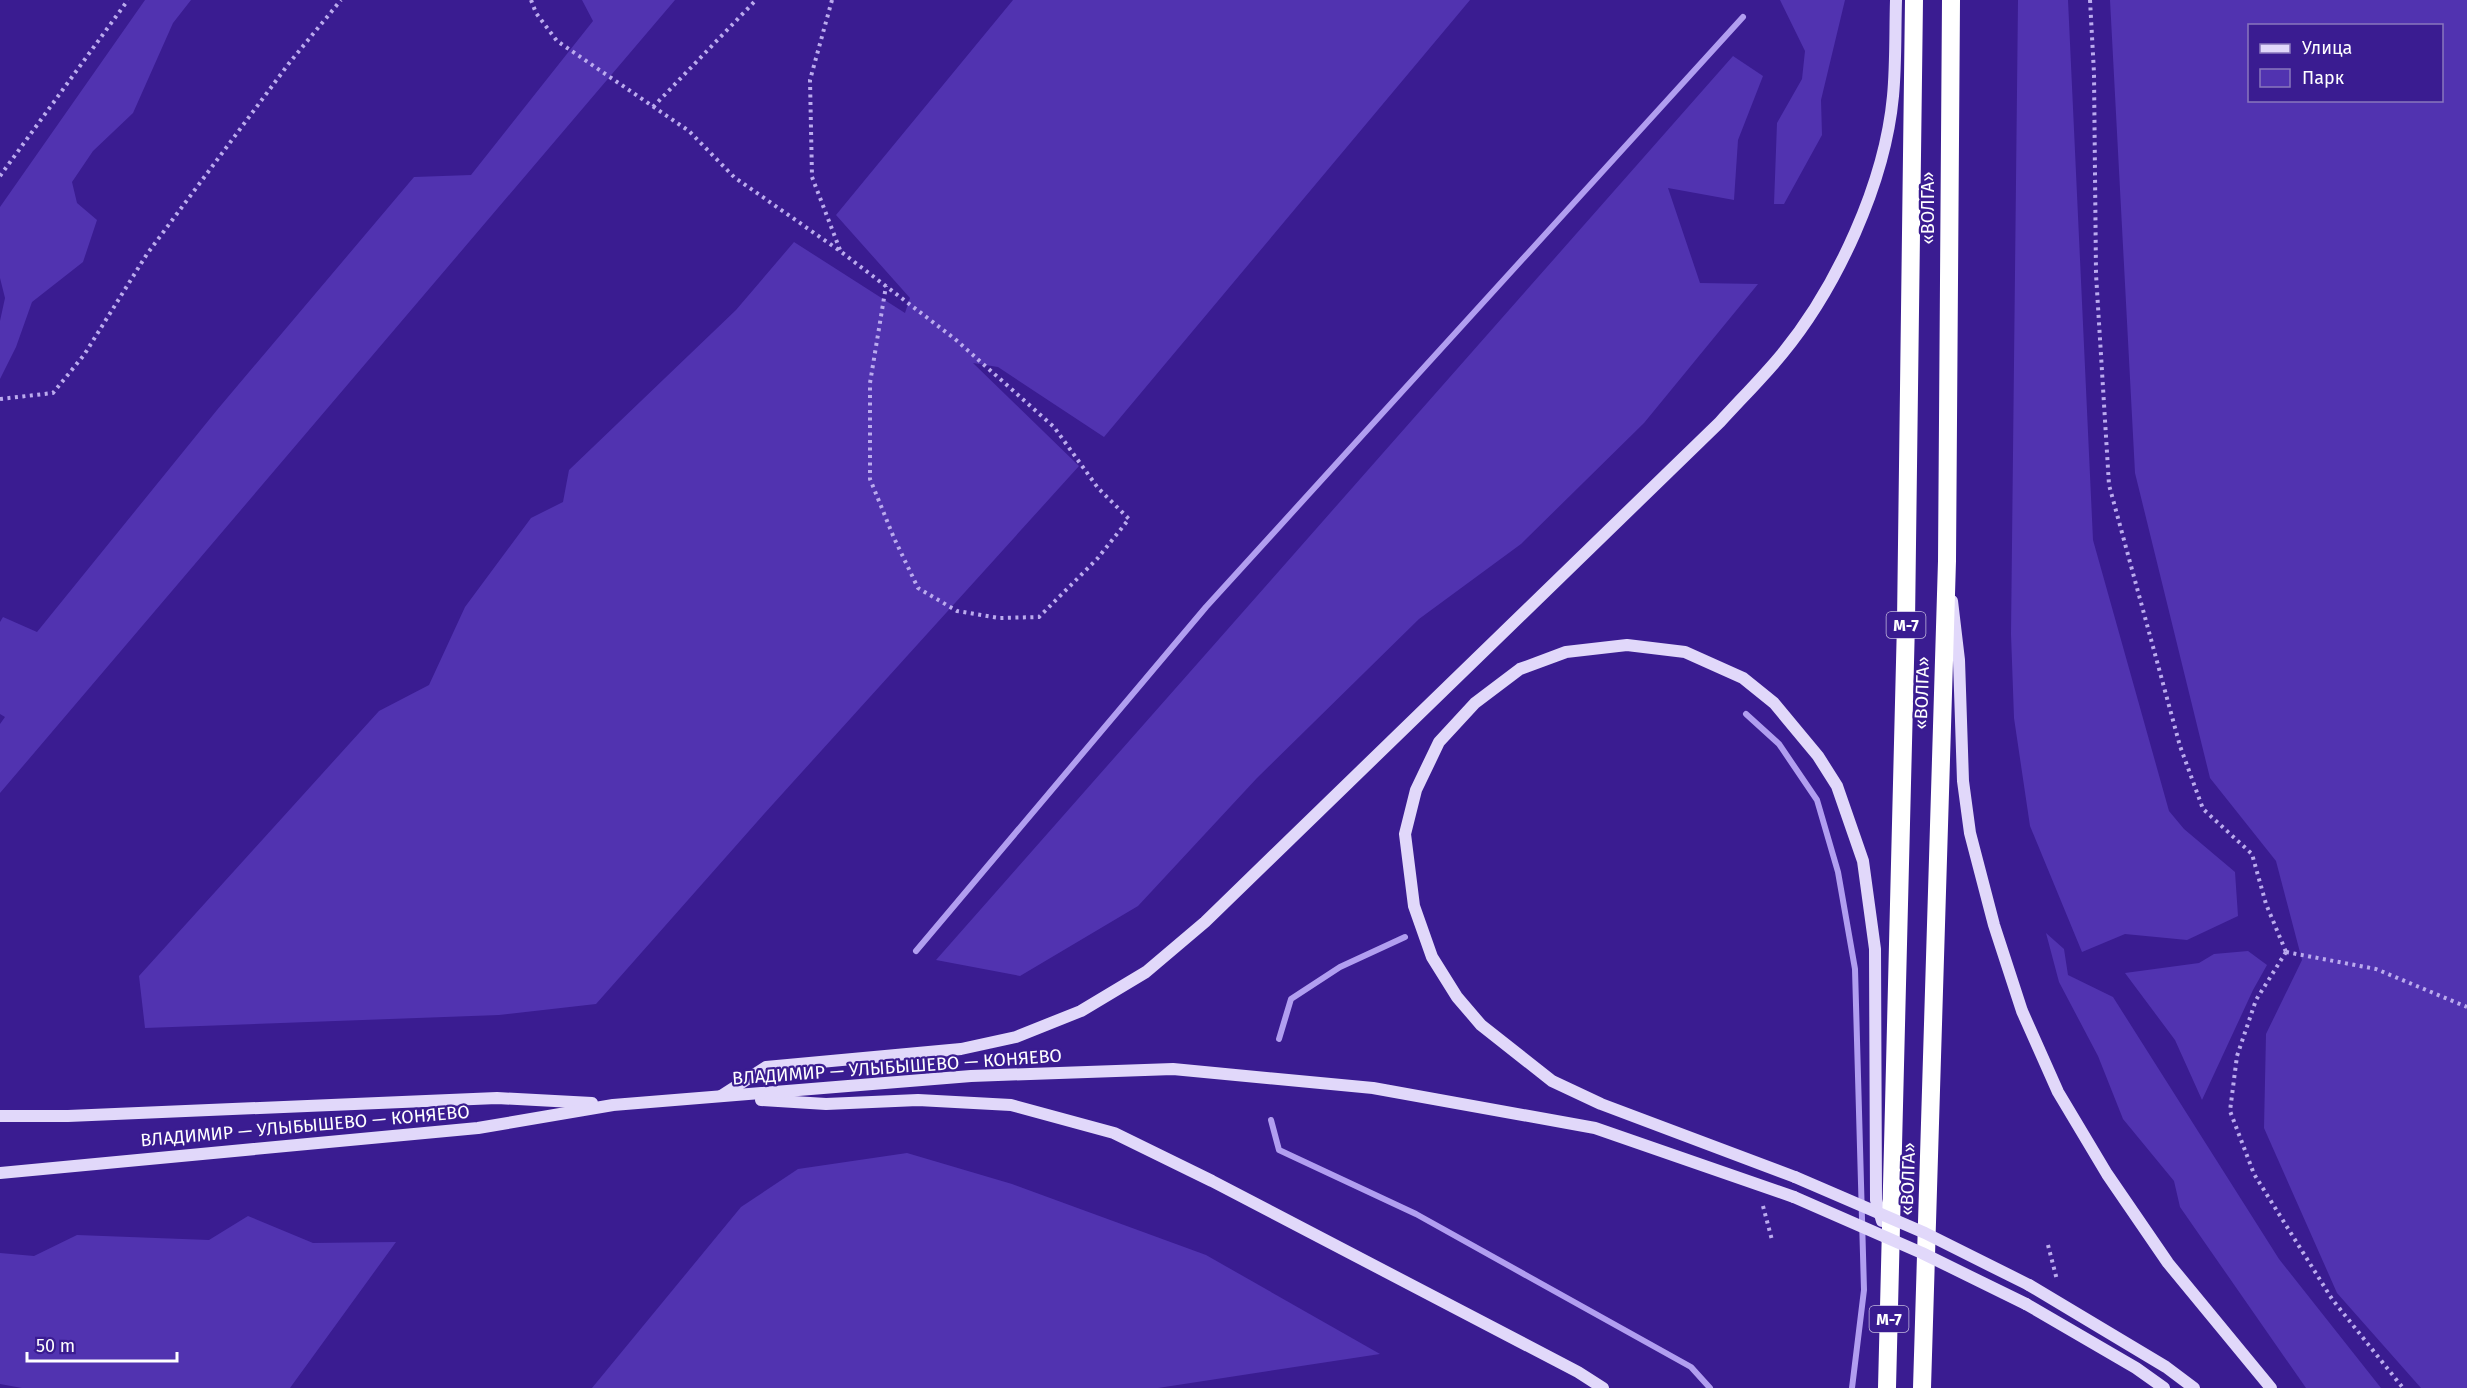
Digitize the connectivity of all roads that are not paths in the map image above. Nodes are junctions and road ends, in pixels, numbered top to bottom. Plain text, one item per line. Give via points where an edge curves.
1 (1896, 0) edge
2 (1914, 0) edge
3 (1951, 0) edge
4 (1947, 561) junction
5 (717, 1098) junction
6 (613, 1105) junction
7 (0, 1116) edge
8 (0, 1173) edge
9 (1890, 1250) junction
10 (1603, 1388) edge
11 (1887, 1388) edge
12 (1922, 1388) edge
13 (2164, 1388) edge
14 (2194, 1388) edge
15 (2271, 1388) edge

1 - 5 main road via 1893,97 1873,183 1846,252 1783,353 1720,422 1205,922 1146,972 1081,1011 1016,1037 961,1049 766,1067
2 - 9 highway, «ВОЛГА» / М-7 via 1906,622
3 - 4 highway, «ВОЛГА» / М-7
4 - 12 highway, «ВОЛГА» / М-7
4 - 15 main road via 1959,660 1963,781 1970,833 2022,1011 2058,1092 2107,1174 2168,1263
5 - 6 main road, ВЛАДИМИР — УЛЫБЫШЕВО — КОНЯЕВО
5 - 10 main road via 826,1104 918,1100 1011,1105 1114,1134 1223,1187
5 - 13 main road, ВЛАДИМИР — УЛЫБЫШЕВО — КОНЯЕВО, bridge via 971,1076 1173,1069 1373,1088 1595,1128 1794,1197 1922,1253 2026,1304
6 - 7 main road, ВЛАДИМИР — УЛЫБЫШЕВО — КОНЯЕВО via 497,1098
6 - 8 main road, ВЛАДИМИР — УЛЫБЫШЕВО — КОНЯЕВО via 478,1128
9 - 11 highway, «ВОЛГА» / М-7
9 - 14 main road, bridge via 1876,1200 1875,949 1863,861 1837,786 1818,756 1774,703 1743,678 1685,652 1627,645 1566,652 1520,669 1475,703 1439,742 1416,790 1405,834 1414,906 1432,957 1457,998 1481,1025 1552,1081 1601,1104 1795,1177 1925,1233 2029,1285

